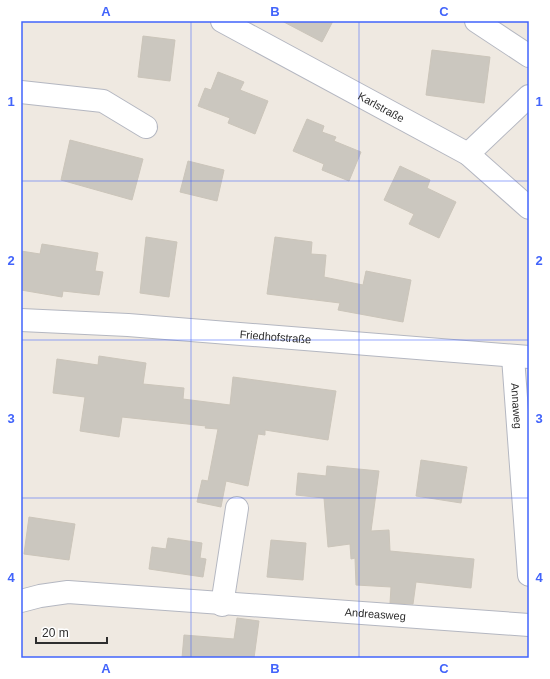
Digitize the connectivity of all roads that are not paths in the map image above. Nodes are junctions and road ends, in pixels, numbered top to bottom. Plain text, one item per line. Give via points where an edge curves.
1 (222, 21) edge
2 (476, 21) edge
3 (529, 56) edge
4 (21, 92) edge
5 (529, 96) edge
6 (146, 127) dead end
7 (468, 154) junction
8 (529, 208) edge
9 (21, 320) edge
10 (521, 357) edge
11 (237, 508) dead end
12 (529, 575) edge
13 (21, 602) edge
14 (222, 605) junction
15 (529, 625) edge

1 - 7 street, Karlstraße
2 - 3 street
4 - 6 street via 103,101
5 - 7 street
7 - 8 street, Karlstraße
9 - 10 street, Friedhofstraße via 128,325
10 - 12 street, Annaweg
11 - 14 street
13 - 14 street, Andreasweg via 68,592
14 - 15 street, Andreasweg

